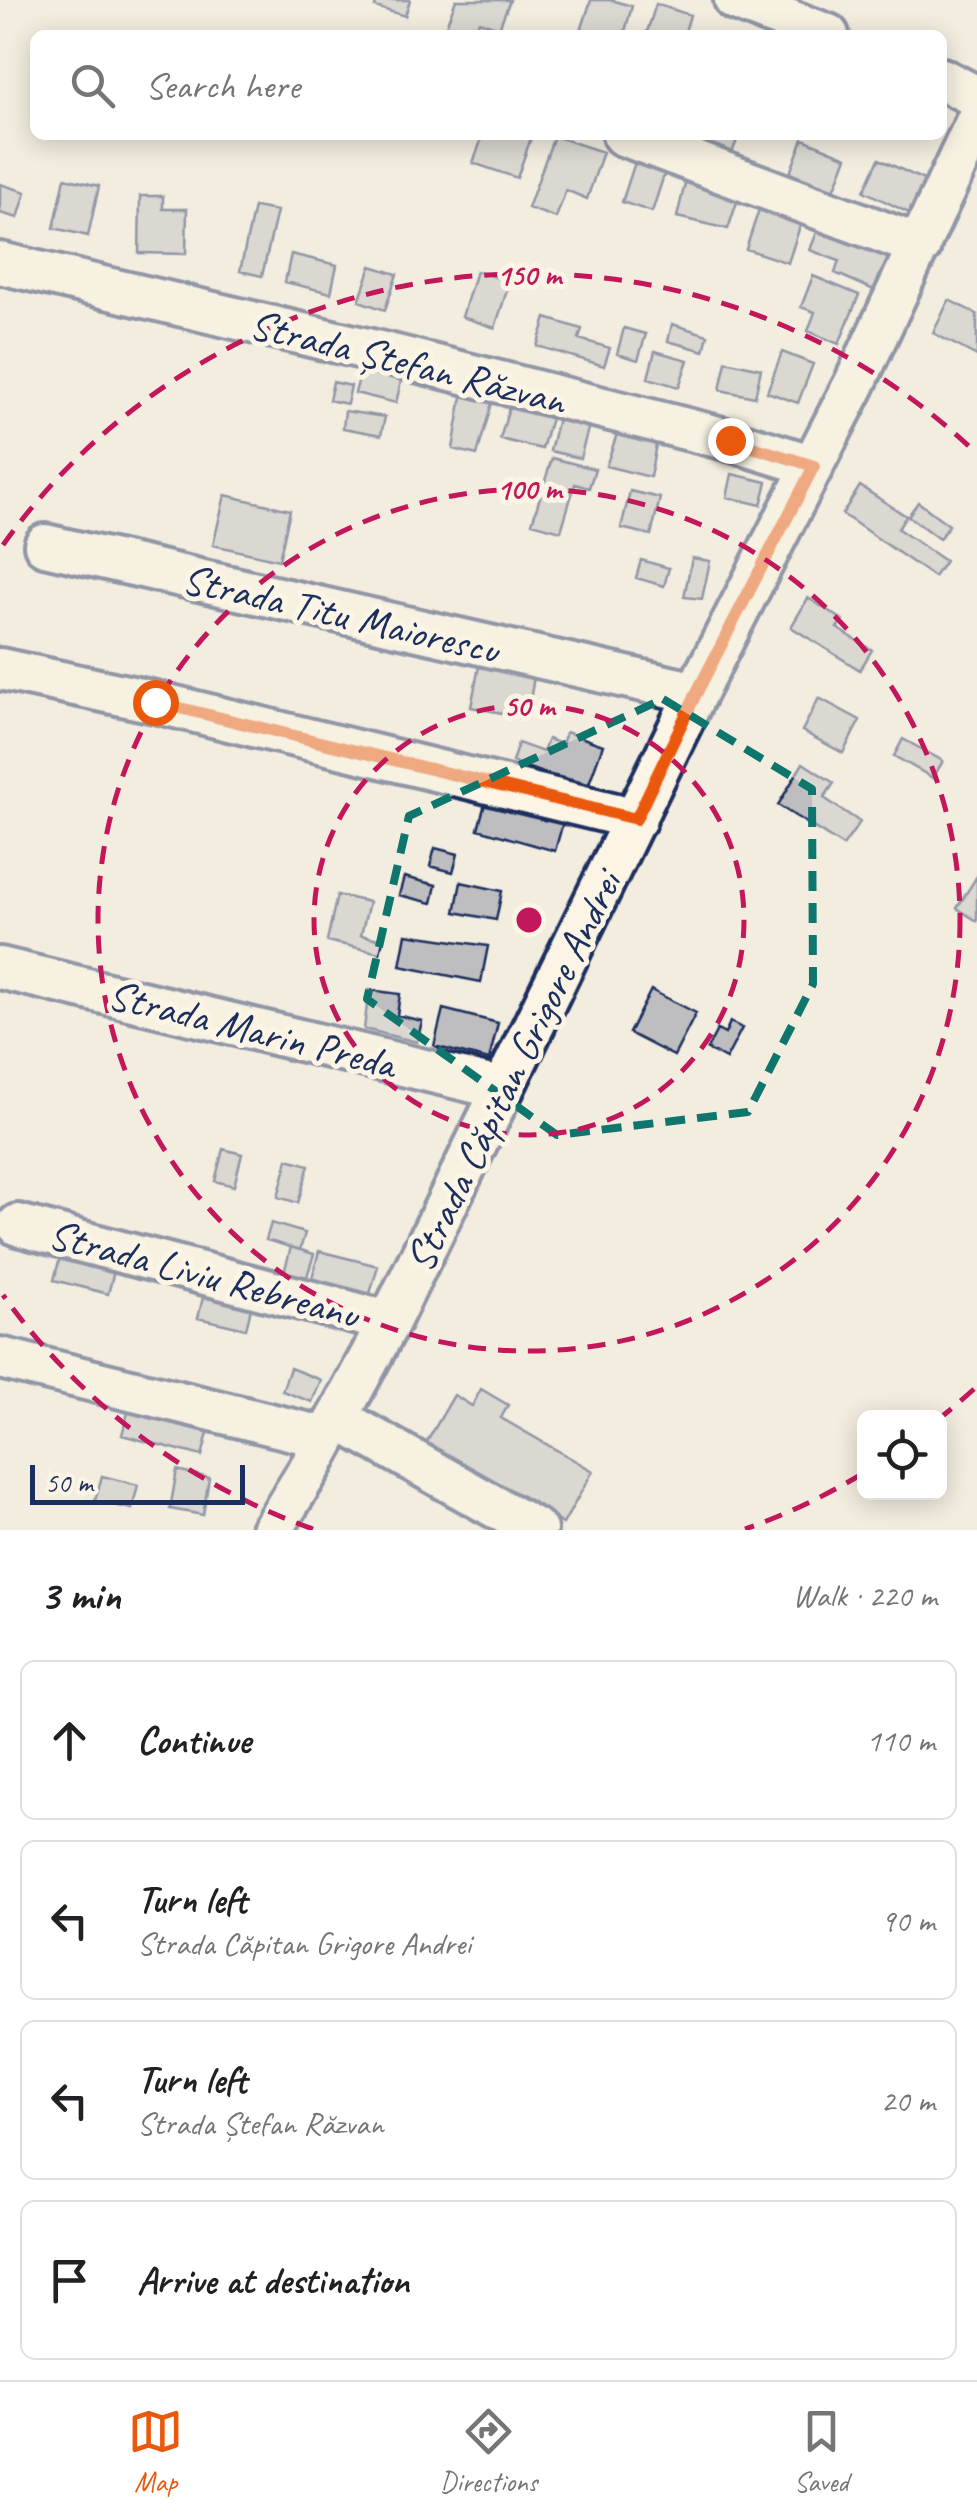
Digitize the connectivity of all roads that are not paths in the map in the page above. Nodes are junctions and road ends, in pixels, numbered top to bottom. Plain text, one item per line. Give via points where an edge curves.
1 (734, 0) edge
2 (815, 30) edge
3 (947, 82) edge
4 (977, 97) edge
5 (977, 120) edge
6 (636, 140) edge
7 (920, 246) junction
8 (0, 263) edge
9 (814, 466) junction
10 (45, 545) dead end
11 (0, 669) edge
12 (696, 694) junction
13 (636, 819) junction
14 (0, 968) edge
15 (503, 1089) junction
16 (18, 1225) dead end
17 (389, 1322) junction
18 (0, 1358) edge
19 (332, 1428) junction
20 (272, 1530) edge
21 (536, 1530) edge

1 - 2 street
3 - 4 street
5 - 7 street, Strada Căpitan Grigore Andrei
6 - 7 street
7 - 9 street, Strada Căpitan Grigore Andrei
8 - 9 street, Strada Ștefan Răzvan via 406,358
9 - 12 street, Strada Căpitan Grigore Andrei
10 - 12 street, Strada Titu Maiorescu
11 - 13 street
12 - 13 street, Strada Căpitan Grigore Andrei
13 - 15 street, Strada Căpitan Grigore Andrei
14 - 15 street, Strada Marin Preda
15 - 17 street, Strada Căpitan Grigore Andrei
16 - 17 street, Strada Liviu Rebreanu
17 - 19 street, Strada Căpitan Grigore Andrei
18 - 19 street
19 - 20 street, Strada Căpitan Grigore Andrei
19 - 21 street

